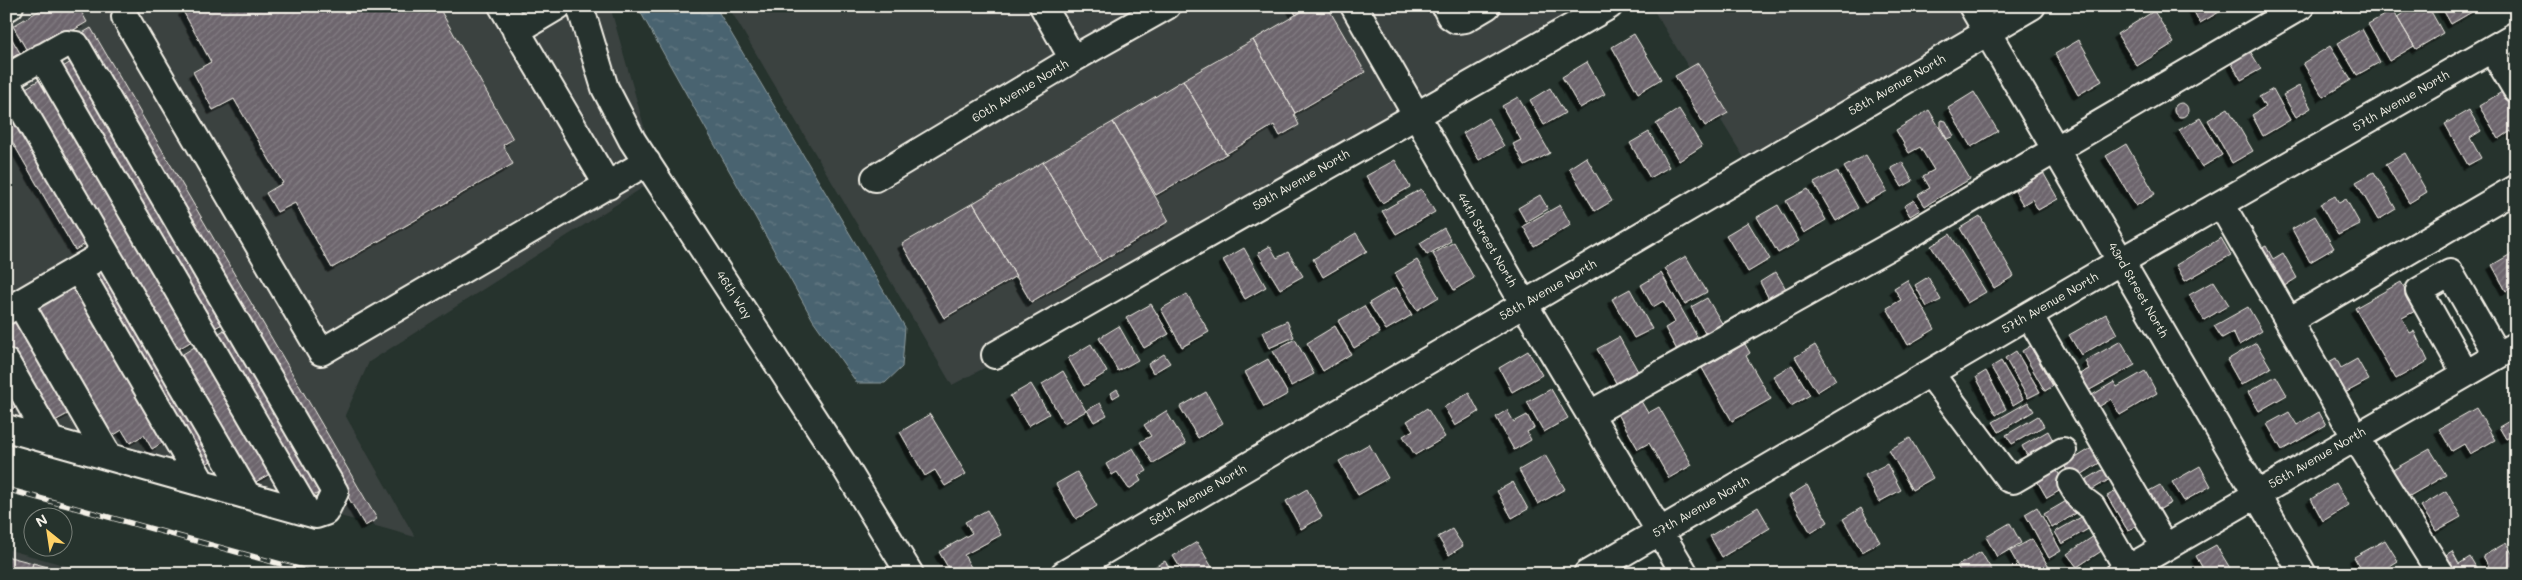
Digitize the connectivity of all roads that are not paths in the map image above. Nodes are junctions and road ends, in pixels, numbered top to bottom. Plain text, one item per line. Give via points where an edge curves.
1 (10, 6) edge
2 (502, 6) edge
3 (558, 6) edge
4 (580, 6) edge
5 (1042, 6) edge
6 (1167, 6) edge
7 (1354, 6) edge
8 (1445, 6) edge
9 (1487, 6) edge
10 (1608, 6) edge
11 (1972, 6) edge
12 (2032, 6) edge
13 (2301, 6) edge
14 (6, 8) edge
15 (125, 17) dead end
16 (516, 31) junction
17 (1987, 32) junction
18 (2516, 35) edge
19 (2492, 49) junction
20 (42, 57) junction
21 (1073, 59) junction
22 (6, 78) edge
23 (6, 81) edge
24 (2516, 89) edge
25 (1416, 115) junction
26 (2055, 148) junction
27 (647, 162) junction
28 (875, 178) dead end
29 (608, 186) junction
30 (2516, 188) edge
31 (2221, 204) junction
32 (102, 246) junction
33 (2122, 261) junction
34 (78, 269) junction
35 (1524, 304) junction
36 (13, 307) edge
37 (2029, 315) junction
38 (2289, 321) junction
39 (2506, 350) edge
40 (995, 355) dead end
41 (6, 362) edge
42 (1930, 373) junction
43 (2465, 373) junction
44 (1590, 414) junction
45 (6, 428) edge
46 (2355, 436) junction
47 (51, 441) junction
48 (2063, 451) dead end
49 (109, 457) junction
50 (202, 483) junction
51 (2071, 483) dead end
52 (2255, 493) junction
53 (247, 495) junction
54 (307, 512) junction
55 (1660, 531) junction
56 (2165, 547) junction
57 (2124, 571) edge
58 (1066, 573) edge
59 (910, 574) edge
60 (1587, 574) edge
61 (1685, 574) edge
62 (2302, 574) edge
63 (2441, 574) edge

1 - 14 street
2 - 16 street
3 - 16 street
4 - 27 street, 46th Way via 605,88
5 - 21 street
6 - 21 street, 60th Avenue North
7 - 25 street, 44th Street North
8 - 9 street via 1456,20 1465,19
10 - 25 street, 59th Avenue North
11 - 17 street, 43rd Street North
12 - 17 street, 58th Avenue North
13 - 26 street
15 - 29 street via 321,352
16 - 29 street
17 - 26 street, 43rd Street North
17 - 35 street, 58th Avenue North
18 - 19 street, 57th Avenue North
19 - 24 street
19 - 31 street, 57th Avenue North
20 - 22 street
20 - 54 street
20 - 54 street via 66,44 76,45 335,492 325,512
21 - 28 street, 60th Avenue North
23 - 32 street
25 - 35 street, 44th Street North
25 - 40 street, 59th Avenue North
26 - 33 street, 43rd Street North
26 - 44 street via 1798,299
27 - 29 street
27 - 59 street, 46th Way
30 - 38 street
31 - 33 street, 57th Avenue North
31 - 38 street
32 - 34 street via 97,258
32 - 53 street
33 - 37 street, 57th Avenue North
33 - 52 street, 43rd Street North
34 - 36 street
34 - 50 street
35 - 44 street, 44th Street North
35 - 58 street, 58th Avenue North
36 - 49 street
37 - 42 street, 57th Avenue North
37 - 56 street
38 - 46 street
39 - 43 street, 56th Avenue North
39 - 43 street via 2450,273 2418,291
41 - 47 street
42 - 48 street via 2009,479 2013,480
42 - 55 street, 57th Avenue North
43 - 46 street, 56th Avenue North
44 - 55 street, 44th Street North
45 - 47 street
46 - 52 street, 56th Avenue North
46 - 63 street
47 - 49 street
49 - 50 street
50 - 53 street
51 - 57 street via 2080,498 2092,507
52 - 56 street, 56th Avenue North
52 - 62 street, 43rd Street North
53 - 54 street
55 - 60 street, 57th Avenue North
55 - 61 street, 44th Street North
56 - 57 street, 56th Avenue North

